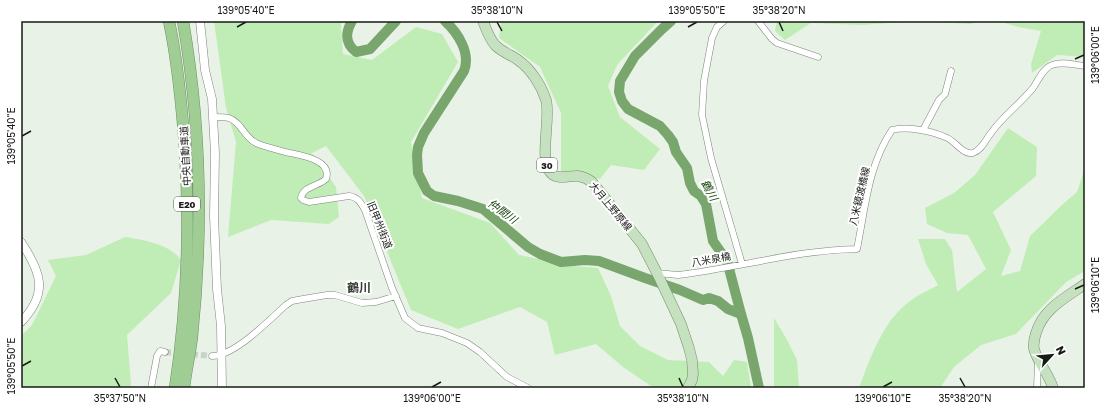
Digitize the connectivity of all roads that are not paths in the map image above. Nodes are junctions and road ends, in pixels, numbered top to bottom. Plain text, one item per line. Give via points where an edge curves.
1 (170, 21) edge
2 (183, 21) edge
3 (200, 21) edge
4 (483, 21) edge
5 (724, 21) edge
6 (758, 21) edge
7 (818, 57) dead end
8 (1085, 66) edge
9 (951, 71) dead end
10 (213, 117) junction
11 (923, 130) junction
12 (21, 242) edge
13 (742, 264) junction
14 (658, 275) junction
15 (1085, 284) edge
16 (396, 296) junction
17 (21, 322) edge
18 (165, 352) dead end
19 (222, 353) junction
20 (212, 356) tunnel mouth
21 (1038, 360) junction
22 (151, 388) edge
23 (175, 388) edge
24 (184, 388) edge
25 (222, 388) edge
26 (528, 388) edge
27 (688, 388) edge
28 (1037, 388) edge
29 (1053, 388) edge

1 - 23 highway, 中央自動車道 / E20 via 182,113 188,210 185,304
2 - 24 highway, 中央自動車道 / E20 via 195,110 199,209 192,338
3 - 10 street
4 - 14 main road, 大月上野原線 / 30 via 495,45 521,62 543,92 547,110 548,170 555,176 580,176 592,182 642,244
5 - 13 street via 717,27 712,38 704,81 702,115 711,158
6 - 7 street via 777,43
8 - 11 street, 八米鏡渡橋線 via 1052,64 1048,67 1033,88 974,152 962,150 947,137
9 - 11 street via 945,94
10 - 16 street, 旧甲州街道 via 234,120 256,143 304,155 323,165 327,172 326,179 306,189 301,198 303,200 309,202 349,196 359,200 365,210
10 - 19 street via 216,289
11 - 13 street, 八米鏡渡橋線 via 892,130 887,138 867,193 857,249 833,250
12 - 17 street via 32,258 39,281 33,308
13 - 14 street, 八米泉橋 via 684,274
14 - 27 main road, 大月上野原線 / 30 via 681,324 692,360 693,374
15 - 21 main road via 1052,308 1040,322 1034,341
16 - 19 street via 367,303 331,295 292,301 246,341
16 - 26 street, 旧甲州街道 via 403,315 414,326 467,343 503,373
18 - 22 street via 160,351 157,356
19 - 20 street
19 - 25 street
21 - 28 street
21 - 29 main road

